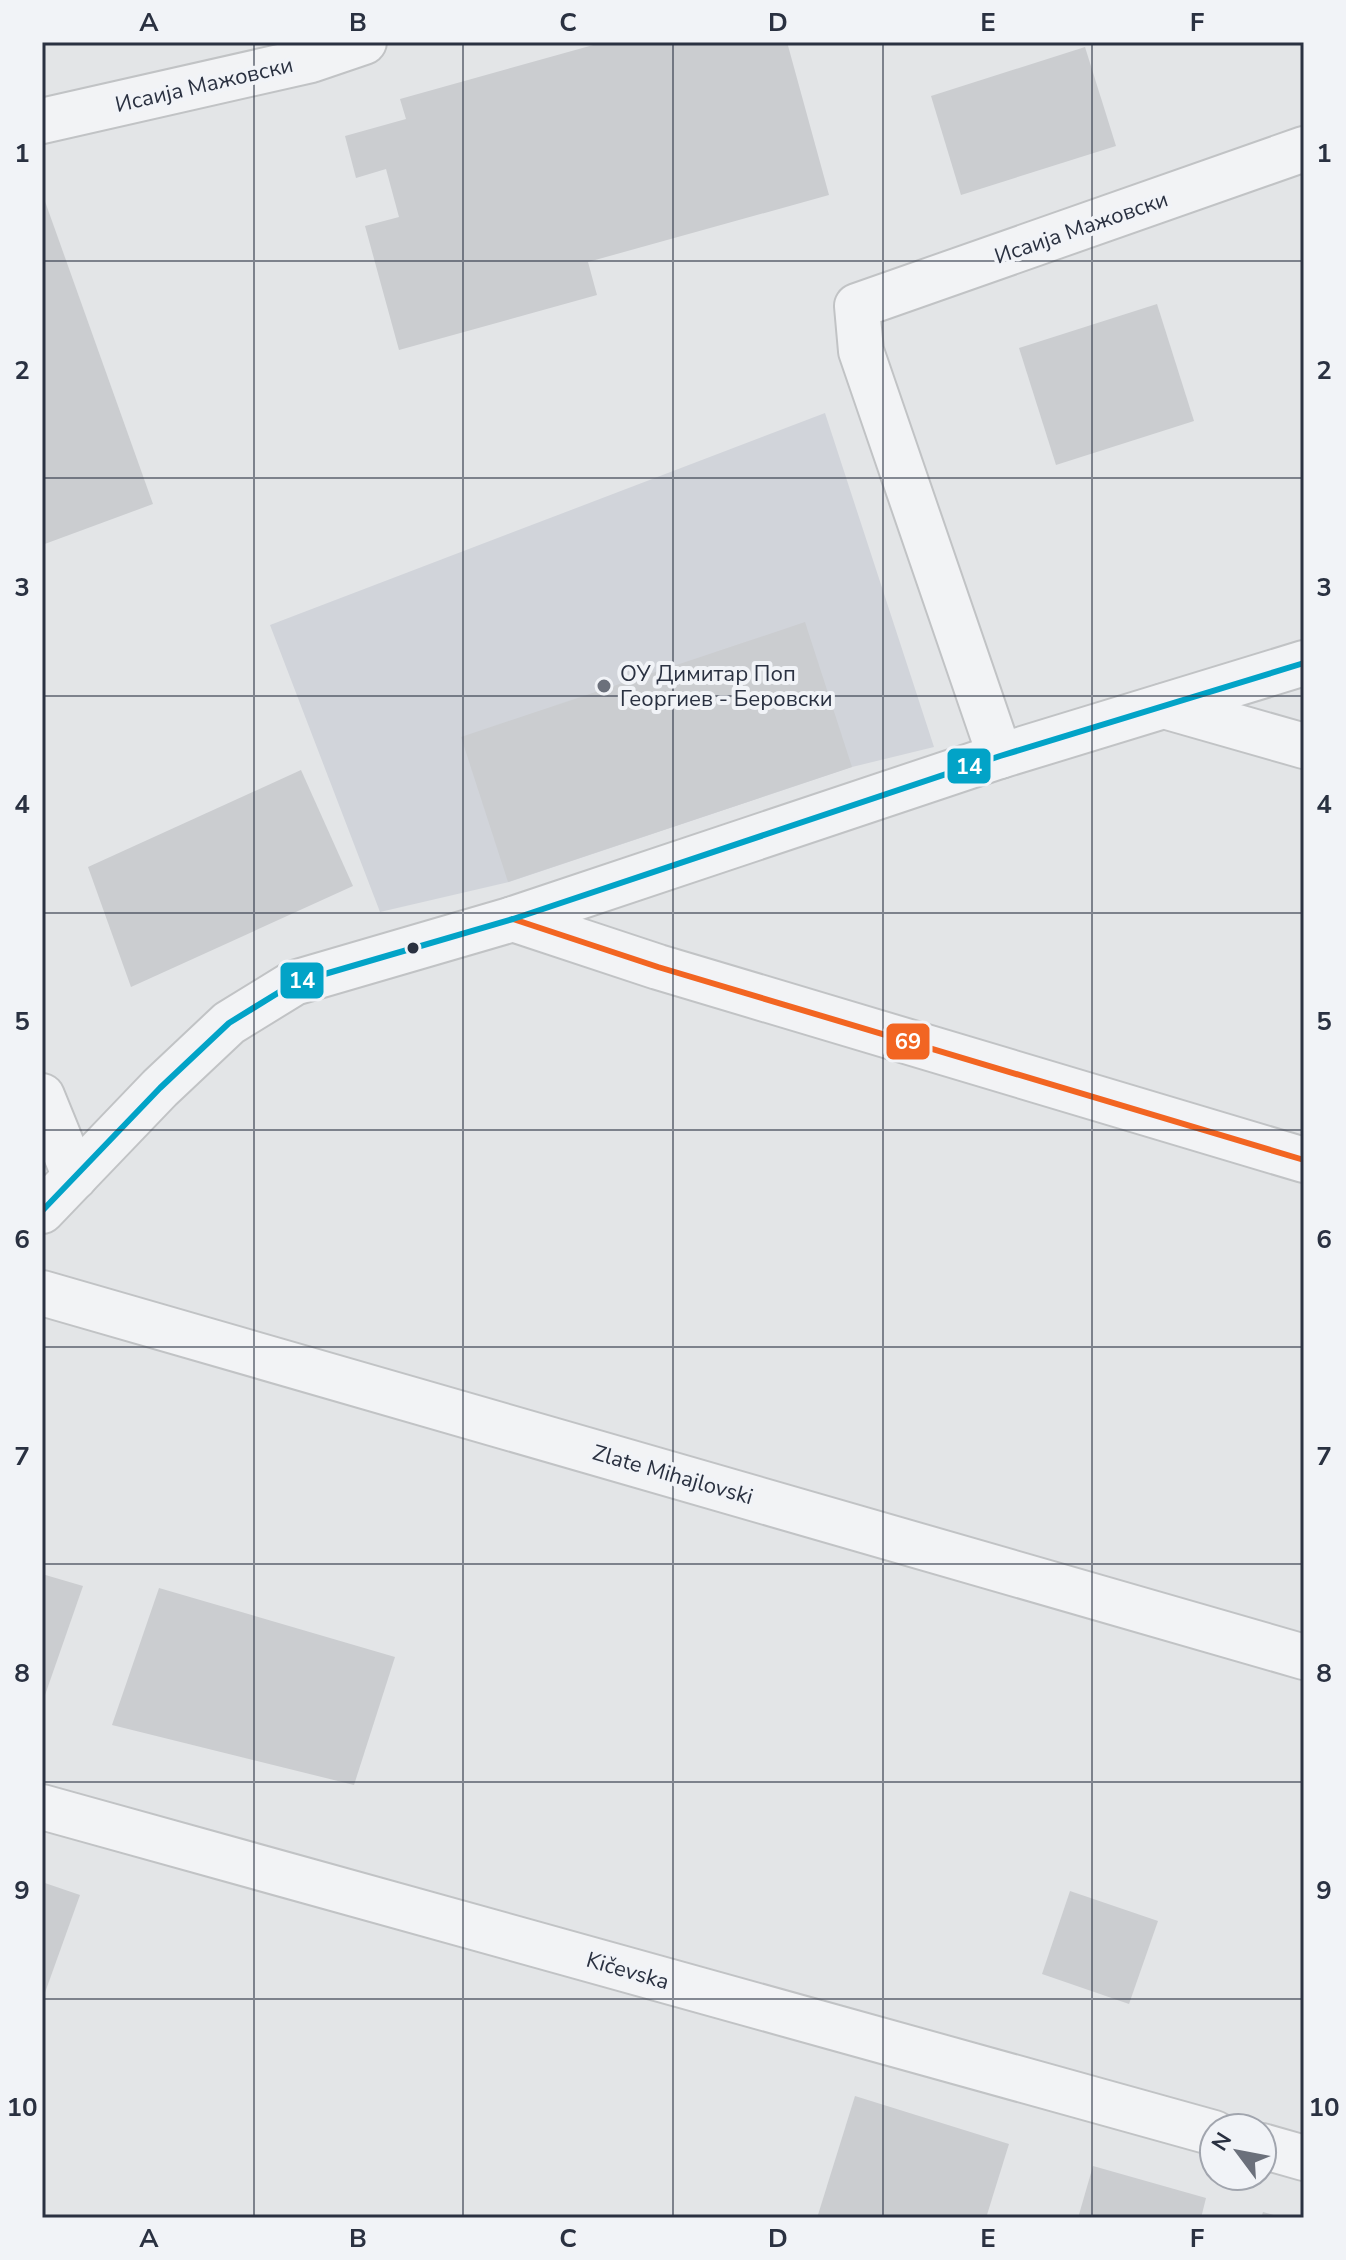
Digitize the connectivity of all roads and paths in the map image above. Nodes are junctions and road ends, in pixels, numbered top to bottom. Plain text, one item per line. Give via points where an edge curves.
1 (364, 42) edge
2 (42, 121) edge
3 (1304, 149) edge
4 (1304, 663) edge
5 (1164, 706) junction
6 (1304, 746) edge
7 (1000, 756) junction
8 (513, 919) junction
9 (42, 1096) edge
10 (1304, 1160) edge
11 (75, 1177) junction
12 (42, 1211) edge
13 (42, 1293) edge
14 (1304, 1657) edge
15 (42, 1807) edge
16 (1198, 2129) edge
17 (1278, 2151) edge
18 (1304, 2158) edge

1 - 2 street, Исаија Мажовски via 311,60
3 - 7 street, Исаија Мажовски via 857,306 861,351
4 - 5 street
5 - 6 street
5 - 7 street
7 - 8 street
8 - 10 street
8 - 11 street via 294,983 229,1023
9 - 11 street
11 - 12 street
13 - 14 street, Zlate Mihajlovski
15 - 16 street, Kičevska
17 - 18 street

